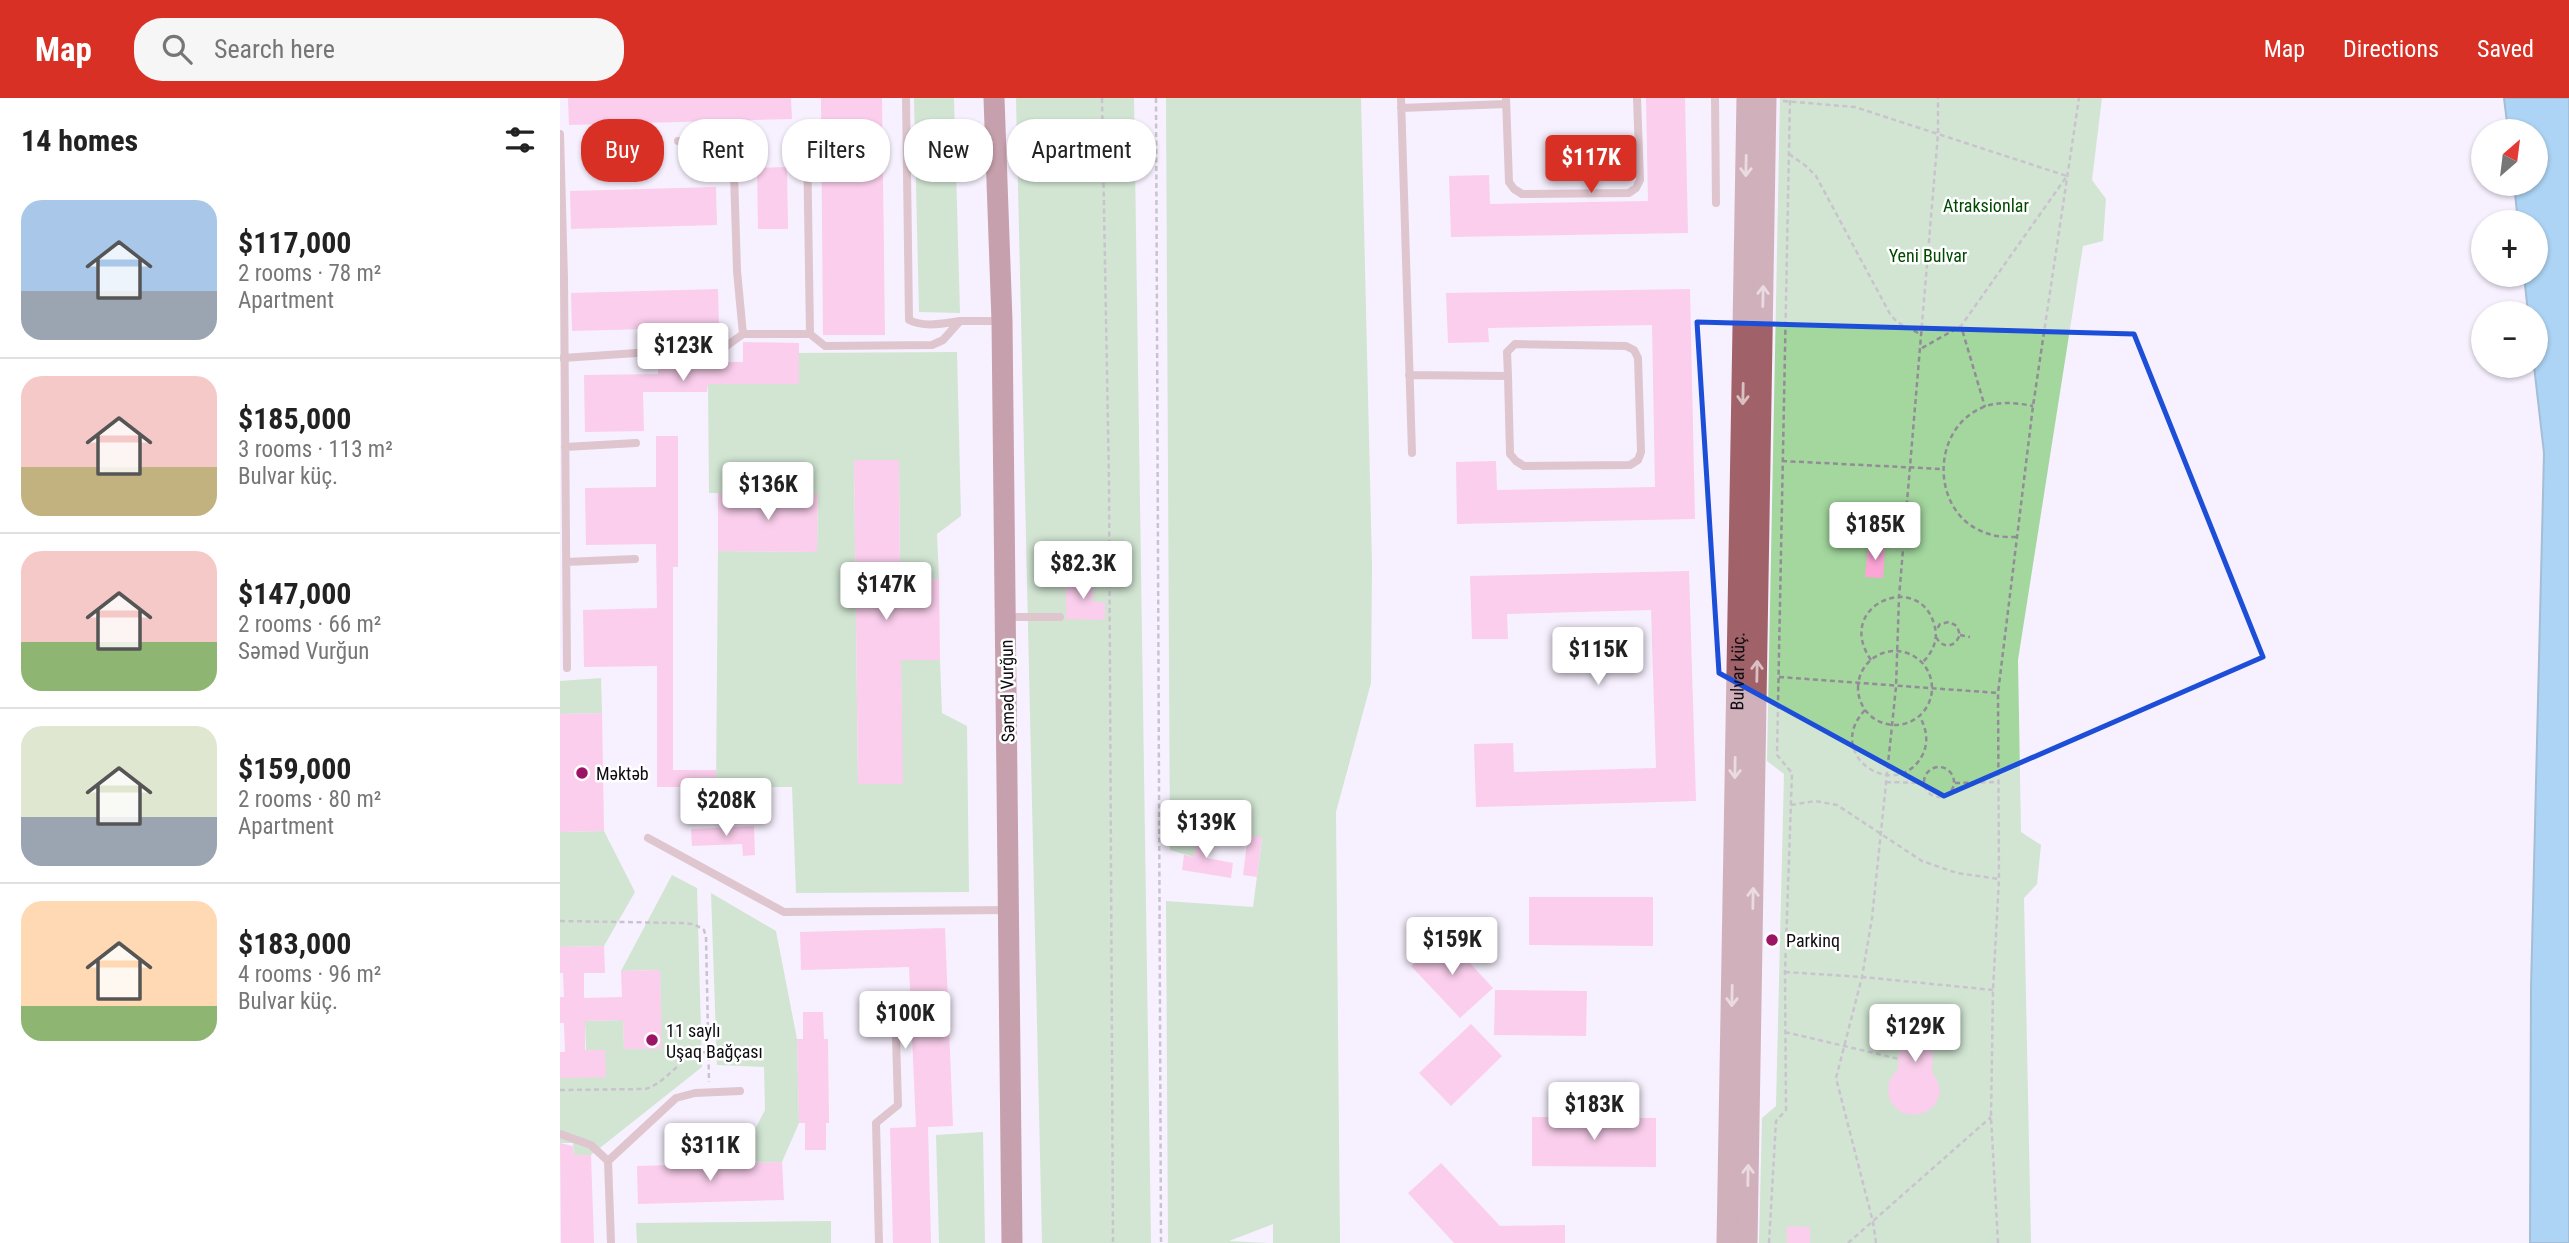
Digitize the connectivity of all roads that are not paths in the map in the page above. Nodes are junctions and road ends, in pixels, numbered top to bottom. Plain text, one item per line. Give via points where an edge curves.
1 (906, 98) edge
2 (994, 98) edge
3 (1401, 98) edge
4 (1637, 98) edge
5 (1715, 98) edge
6 (1747, 98) edge
7 (1773, 99) edge
8 (1506, 101) edge
9 (1401, 108) junction
10 (560, 134) edge
11 (561, 178) edge
12 (734, 182) edge
13 (808, 182) edge
14 (1716, 203) dead end
15 (562, 280) edge
16 (960, 321) junction
17 (1002, 321) junction
18 (743, 334) junction
19 (810, 334) junction
20 (562, 358) edge
21 (1409, 376) junction
22 (1507, 376) junction
23 (636, 443) dead end
24 (565, 447) junction
25 (1412, 453) dead end
26 (563, 502) edge
27 (635, 558) dead end
28 (566, 562) junction
29 (1006, 617) junction
30 (1060, 617) dead end
31 (567, 668) dead end
32 (1745, 740) junction
33 (648, 838) dead end
34 (1009, 910) junction
35 (895, 1003) dead end
36 (740, 1091) dead end
37 (1740, 1093) junction
38 (560, 1134) edge
39 (608, 1161) junction
40 (611, 1243) edge
41 (879, 1243) edge
42 (1012, 1243) edge
43 (1727, 1243) edge
44 (1747, 1243) edge

1 - 16 lane via 909,320 933,324
2 - 17 main road, Səməd Vurğun
3 - 9 lane
4 - 8 lane via 1640,180 1629,193 1522,194 1514,189 1509,182
5 - 14 lane
6 -> 32 street, Bulvar küç.
32 -> 7 street, Bulvar küç.
8 - 9 lane
9 - 21 lane
10 - 11 lane
11 - 15 lane
12 - 18 lane
13 - 19 lane
15 - 20 lane
16 - 17 lane
16 - 19 lane via 932,345 825,345
17 - 29 main road, Səməd Vurğun
18 - 19 lane
18 - 20 lane via 725,347
20 - 24 lane
21 - 22 lane
21 - 25 lane
22 - 22 lane via 1507,352 1516,344 1626,346 1634,350 1639,358 1641,452 1637,460 1630,465 1524,466 1516,461 1510,454
23 - 24 lane
24 - 26 lane
26 - 28 lane
27 - 28 lane
28 - 31 lane
29 - 30 lane
29 - 34 main road, Səməd Vurğun
32 - 37 street, Bulvar küç.
33 - 34 lane via 784,912
34 - 42 main road, Səməd Vurğun
35 - 41 lane via 898,1105 876,1123
36 - 39 lane via 676,1098
37 - 43 street, Bulvar küç.
44 -> 37 street, Bulvar küç.
38 - 39 lane via 591,1146
39 - 40 lane

